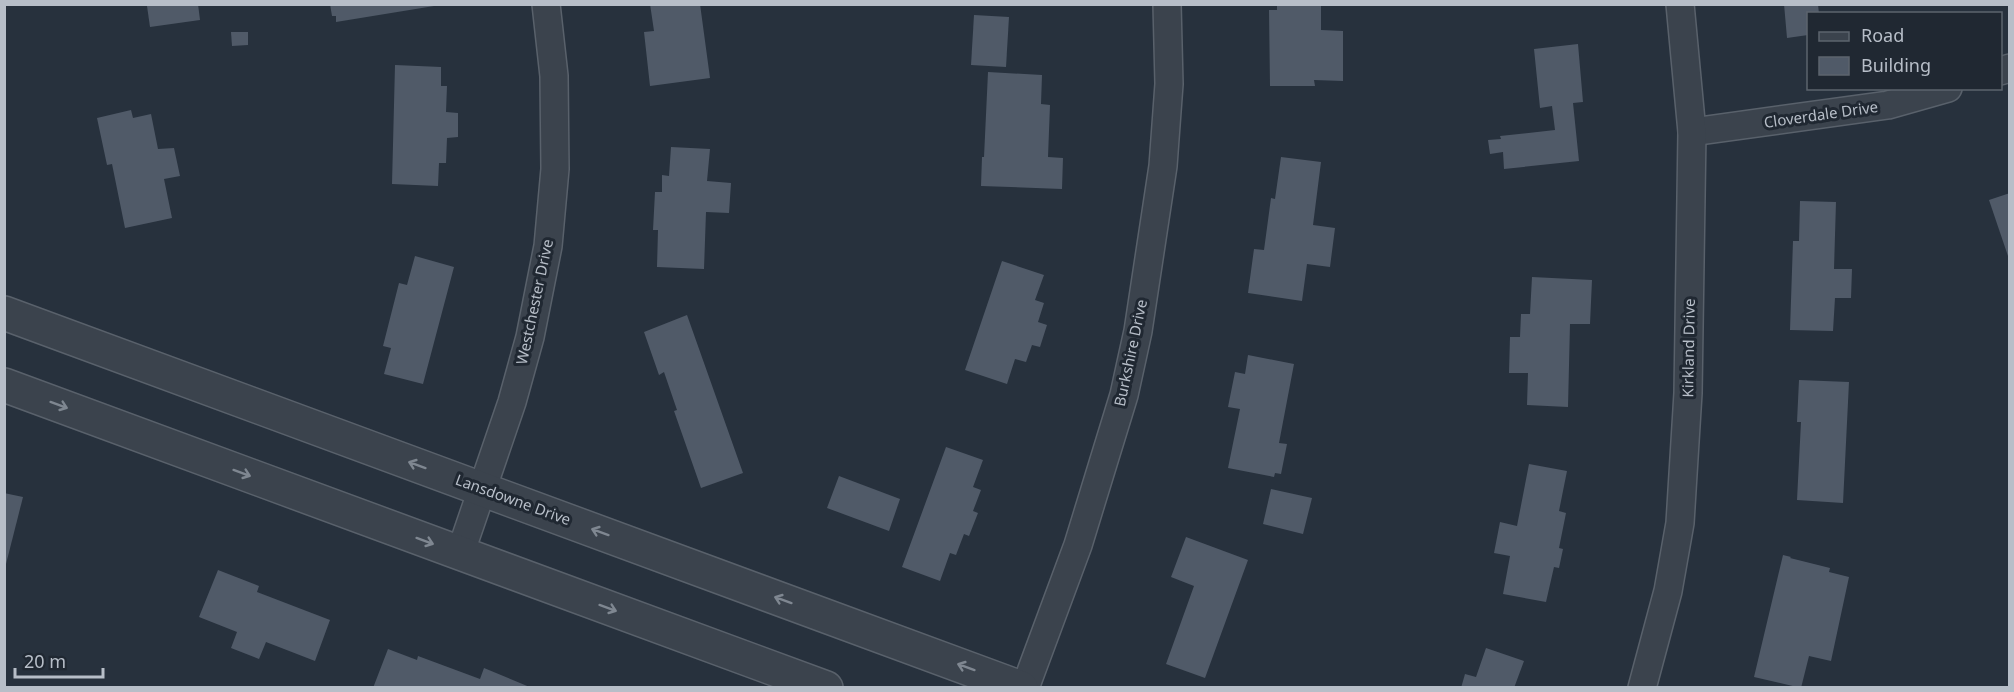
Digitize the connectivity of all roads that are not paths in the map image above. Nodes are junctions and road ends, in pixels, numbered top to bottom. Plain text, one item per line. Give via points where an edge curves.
1 (546, 4) edge
2 (1167, 4) edge
3 (1680, 4) edge
4 (1940, 90) edge
5 (1692, 132) junction
6 (4, 313) edge
7 (4, 385) edge
8 (482, 488) junction
9 (460, 554) junction
10 (826, 687) edge
11 (1023, 687) edge
12 (1642, 687) edge

1 - 8 street, Westchester Drive via 554,76 555,169 549,246 530,337
2 - 11 street, Burkshire Drive via 1169,84 1163,166 1138,331 1124,395 1078,545
3 - 5 street, Kirkland Drive
4 - 5 street, Cloverdale Drive via 1878,106
5 - 12 street, Kirkland Drive via 1688,393 1680,523 1668,591
8 -> 6 street, Lansdowne Drive
7 -> 9 street
8 - 9 street, Westchester Drive
11 -> 8 street, Lansdowne Drive
9 -> 10 street

